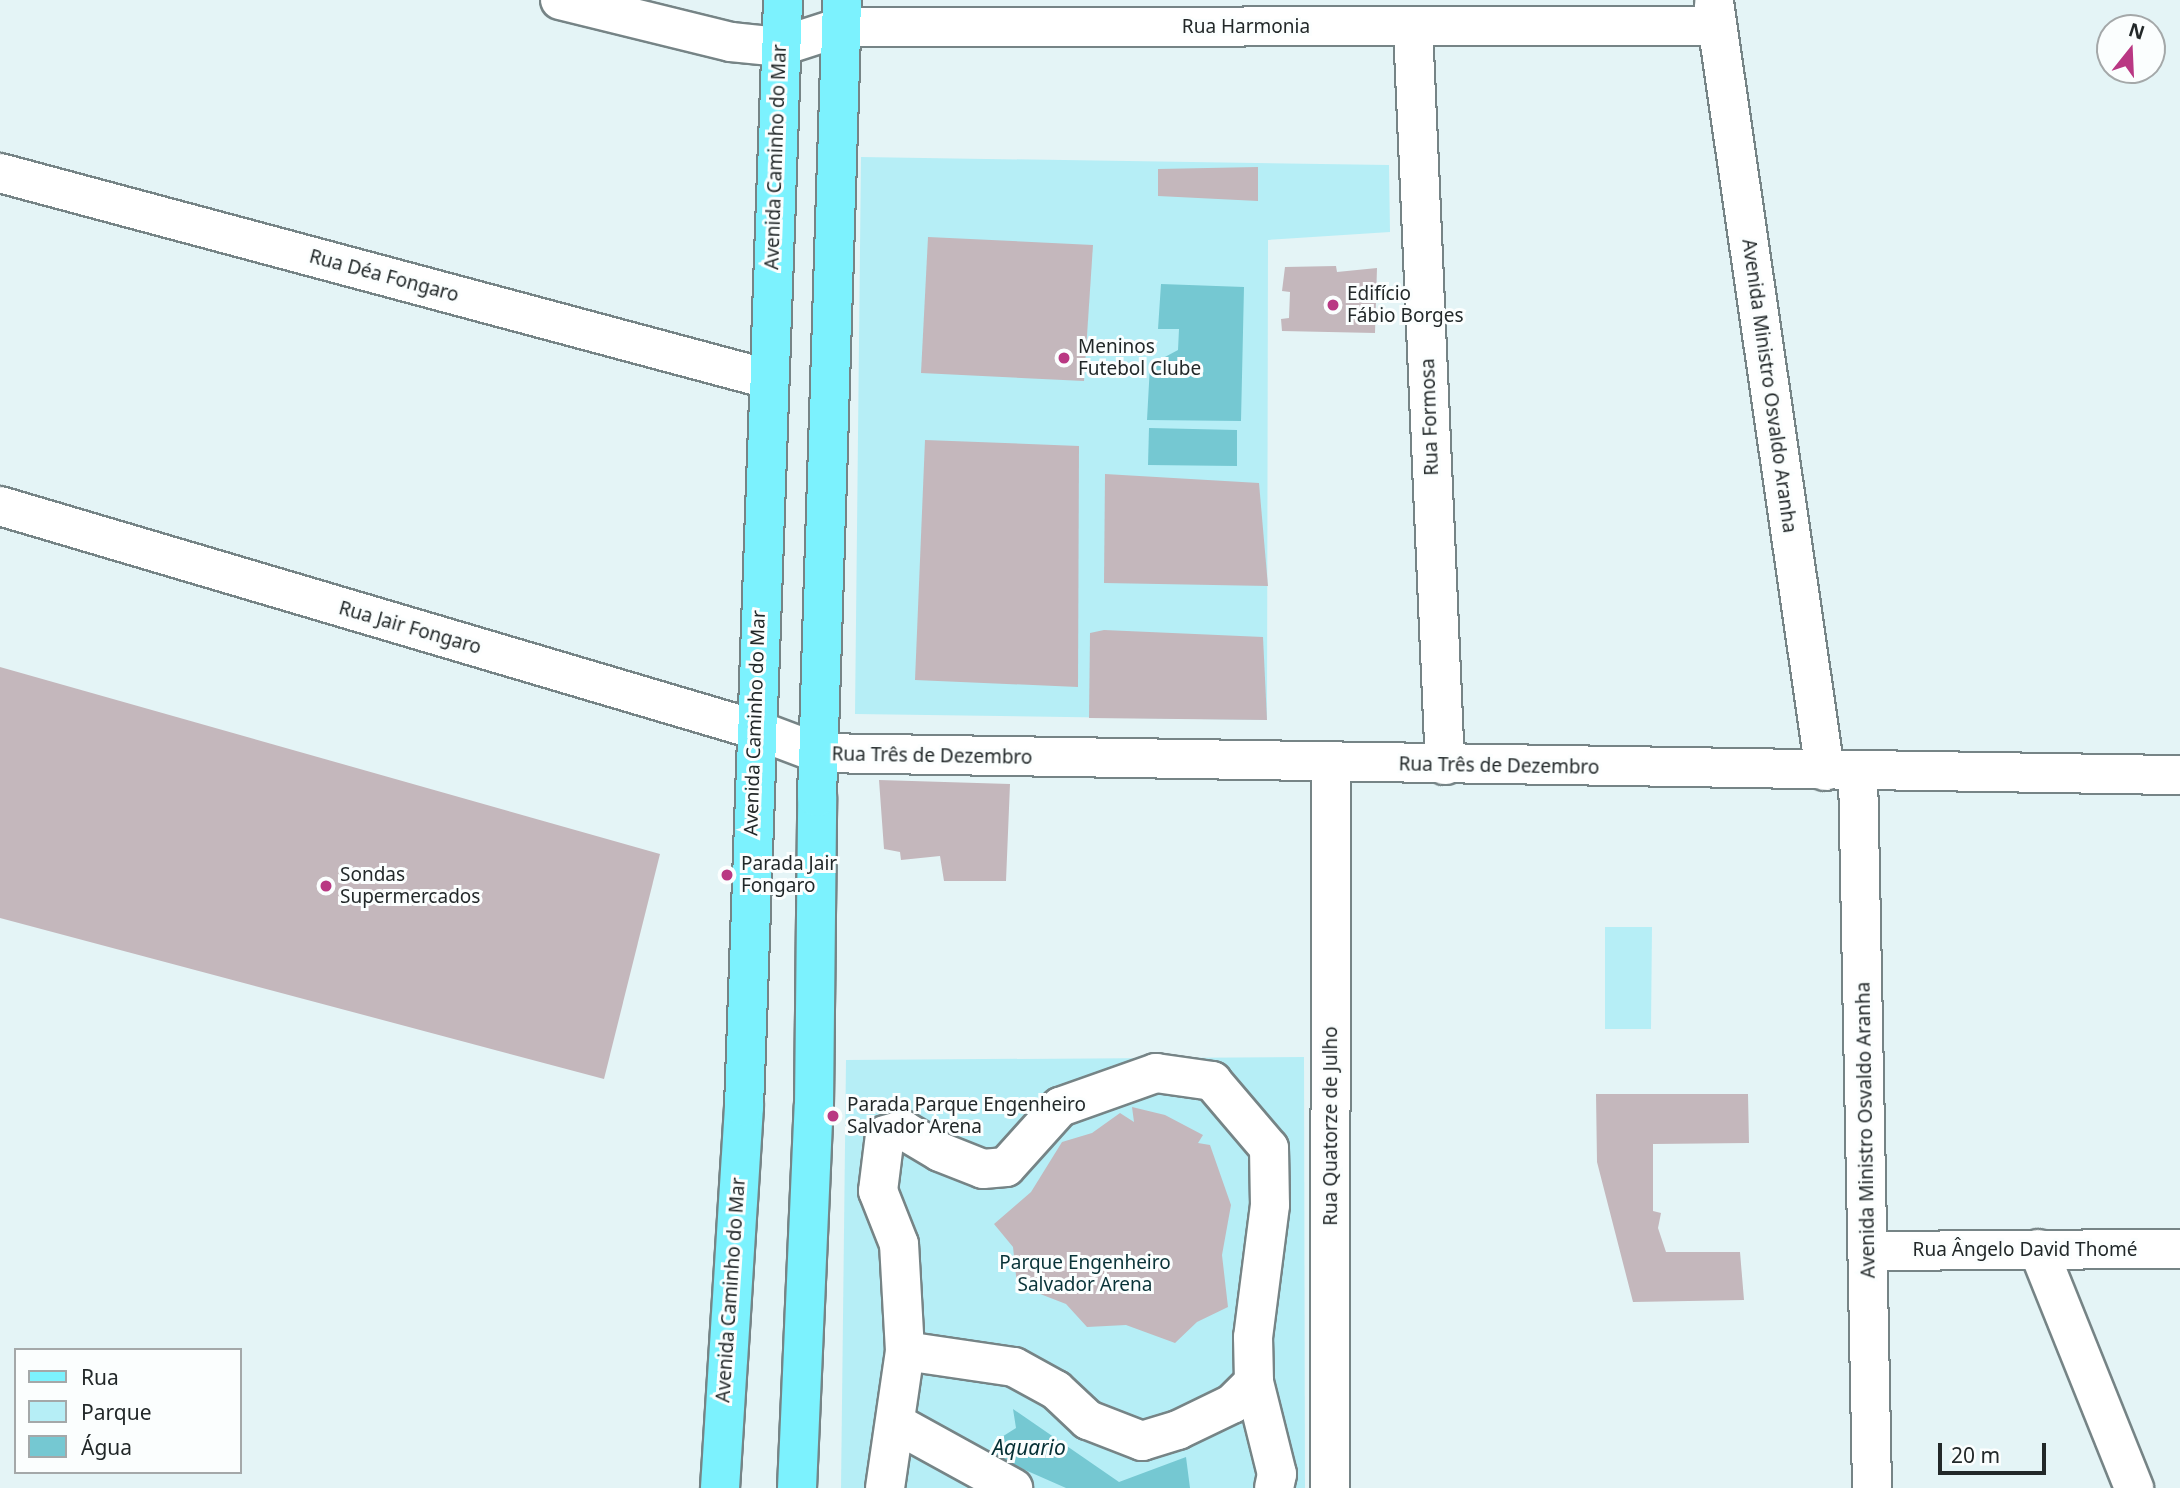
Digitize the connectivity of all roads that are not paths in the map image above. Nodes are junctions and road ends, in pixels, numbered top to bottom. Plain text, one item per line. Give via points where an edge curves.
1 (560, 0) edge
2 (783, 0) edge
3 (1715, 13) edge
4 (841, 14) edge
5 (1413, 27) junction
6 (779, 47) junction
7 (0, 173) edge
8 (768, 379) junction
9 (0, 506) edge
10 (754, 729) junction
11 (818, 753) junction
12 (1331, 764) junction
13 (1445, 765) junction
14 (1842, 771) junction
15 (2180, 775) edge
16 (2038, 1249) junction
17 (2180, 1249) edge
18 (1869, 1251) junction
19 (905, 1352) junction
20 (1254, 1382) junction
21 (895, 1423) junction
22 (720, 1488) edge
23 (797, 1488) edge
24 (885, 1488) edge
25 (1013, 1488) edge
26 (1274, 1488) edge
27 (1330, 1488) edge
28 (1872, 1488) edge
29 (2134, 1488) edge

1 - 6 street via 731,42
2 - 6 main road, Avenida Caminho do Mar
3 - 5 street, Rua Harmonia
3 - 14 street, Avenida Ministro Osvaldo Aranha
4 - 5 street, Rua Harmonia
4 - 6 street, Rua Harmonia
4 - 11 main road
5 - 13 street, Rua Formosa
6 - 8 main road, Avenida Caminho do Mar
7 - 8 street, Rua Déa Fongaro
8 - 10 main road, Avenida Caminho do Mar
9 - 10 street, Rua Jair Fongaro
10 - 11 street, Rua Jair Fongaro
10 - 22 main road, Avenida Caminho do Mar via 744,1107
11 - 12 street, Rua Três de Dezembro
11 - 23 main road via 814,1106
12 - 13 street, Rua Três de Dezembro
12 - 27 street, Rua Quatorze de Julho
13 - 14 street, Rua Três de Dezembro
14 - 15 street, Rua Três de Dezembro
14 - 18 street, Avenida Ministro Osvaldo Aranha
16 - 17 street, Rua Ângelo David Thomé
16 - 18 street, Rua Ângelo David Thomé
16 - 29 street
18 - 28 street, Avenida Ministro Osvaldo Aranha
19 - 20 street via 1014,1367 1056,1390 1088,1420 1142,1441 1178,1430 1231,1404
19 - 20 street via 899,1244 878,1191 885,1135 903,1130 984,1170 1006,1167 1060,1107 1156,1073 1212,1081 1269,1148 1270,1205 1253,1337
19 - 21 street
20 - 26 street via 1277,1474
21 - 24 street
21 - 25 street

